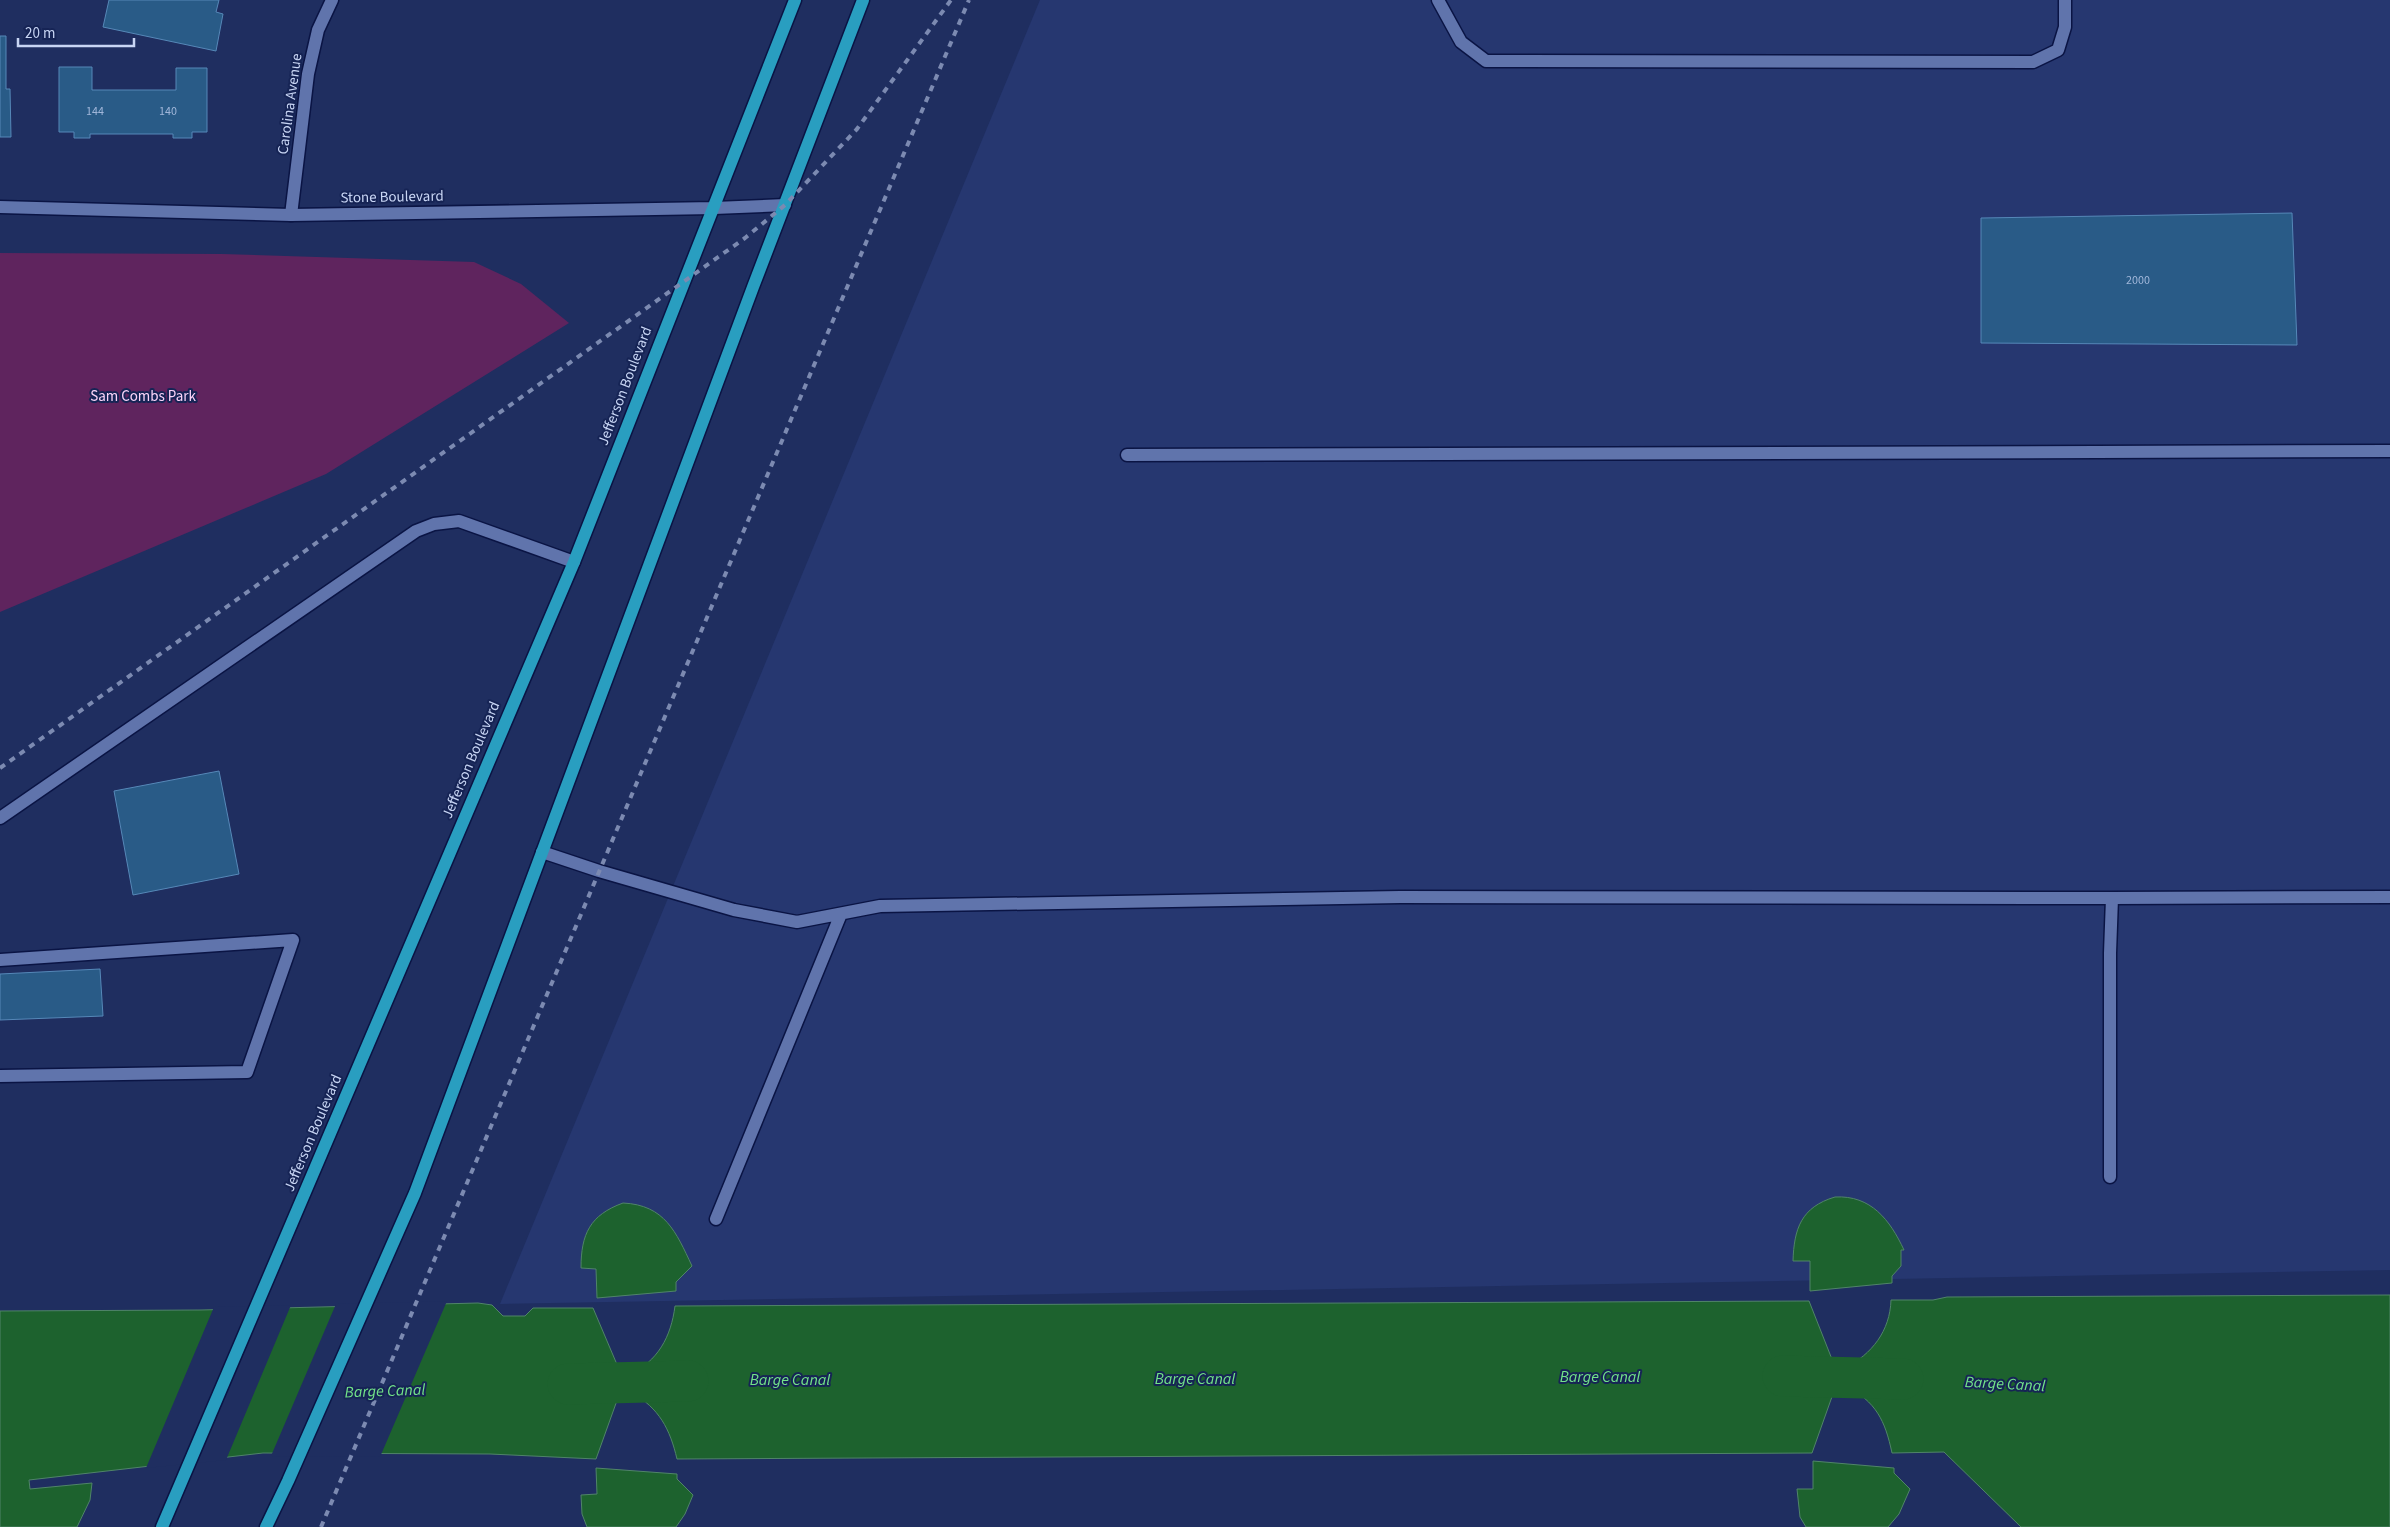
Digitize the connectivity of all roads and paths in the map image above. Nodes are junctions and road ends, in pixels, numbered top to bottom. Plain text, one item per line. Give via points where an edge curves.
1 (332, 0) edge
2 (795, 0) edge
3 (863, 0) edge
4 (1438, 0) edge
5 (2064, 0) edge
6 (785, 205) junction
7 (0, 208) edge
8 (714, 208) junction
9 (291, 215) junction
10 (2390, 451) edge
11 (1127, 455) dead end
12 (574, 562) junction
13 (0, 818) edge
14 (542, 852) junction
15 (2390, 896) edge
16 (2112, 898) junction
17 (841, 914) junction
18 (0, 960) edge
19 (0, 1076) edge
20 (2110, 1177) dead end
21 (716, 1219) dead end
22 (162, 1527) edge
23 (266, 1527) edge

1 - 9 street, Carolina Avenue via 318,30 308,74
2 - 8 main road, Jefferson Boulevard
3 - 6 main road
4 - 5 street via 1461,42 1486,61 2033,62 2058,50 2065,27
6 - 8 street, Stone Boulevard
6 - 14 main road
7 - 9 street, Stone Boulevard
8 - 9 street, Stone Boulevard
8 - 12 main road, Jefferson Boulevard
10 - 11 street
12 - 13 street via 459,520 434,524 416,532
12 - 22 main road, Jefferson Boulevard
14 - 17 street via 734,910 797,922
14 - 23 main road via 415,1193
15 - 16 street
16 - 17 street via 1400,897 880,906
16 - 20 street
17 - 21 street
18 - 19 street via 293,940 247,1072

